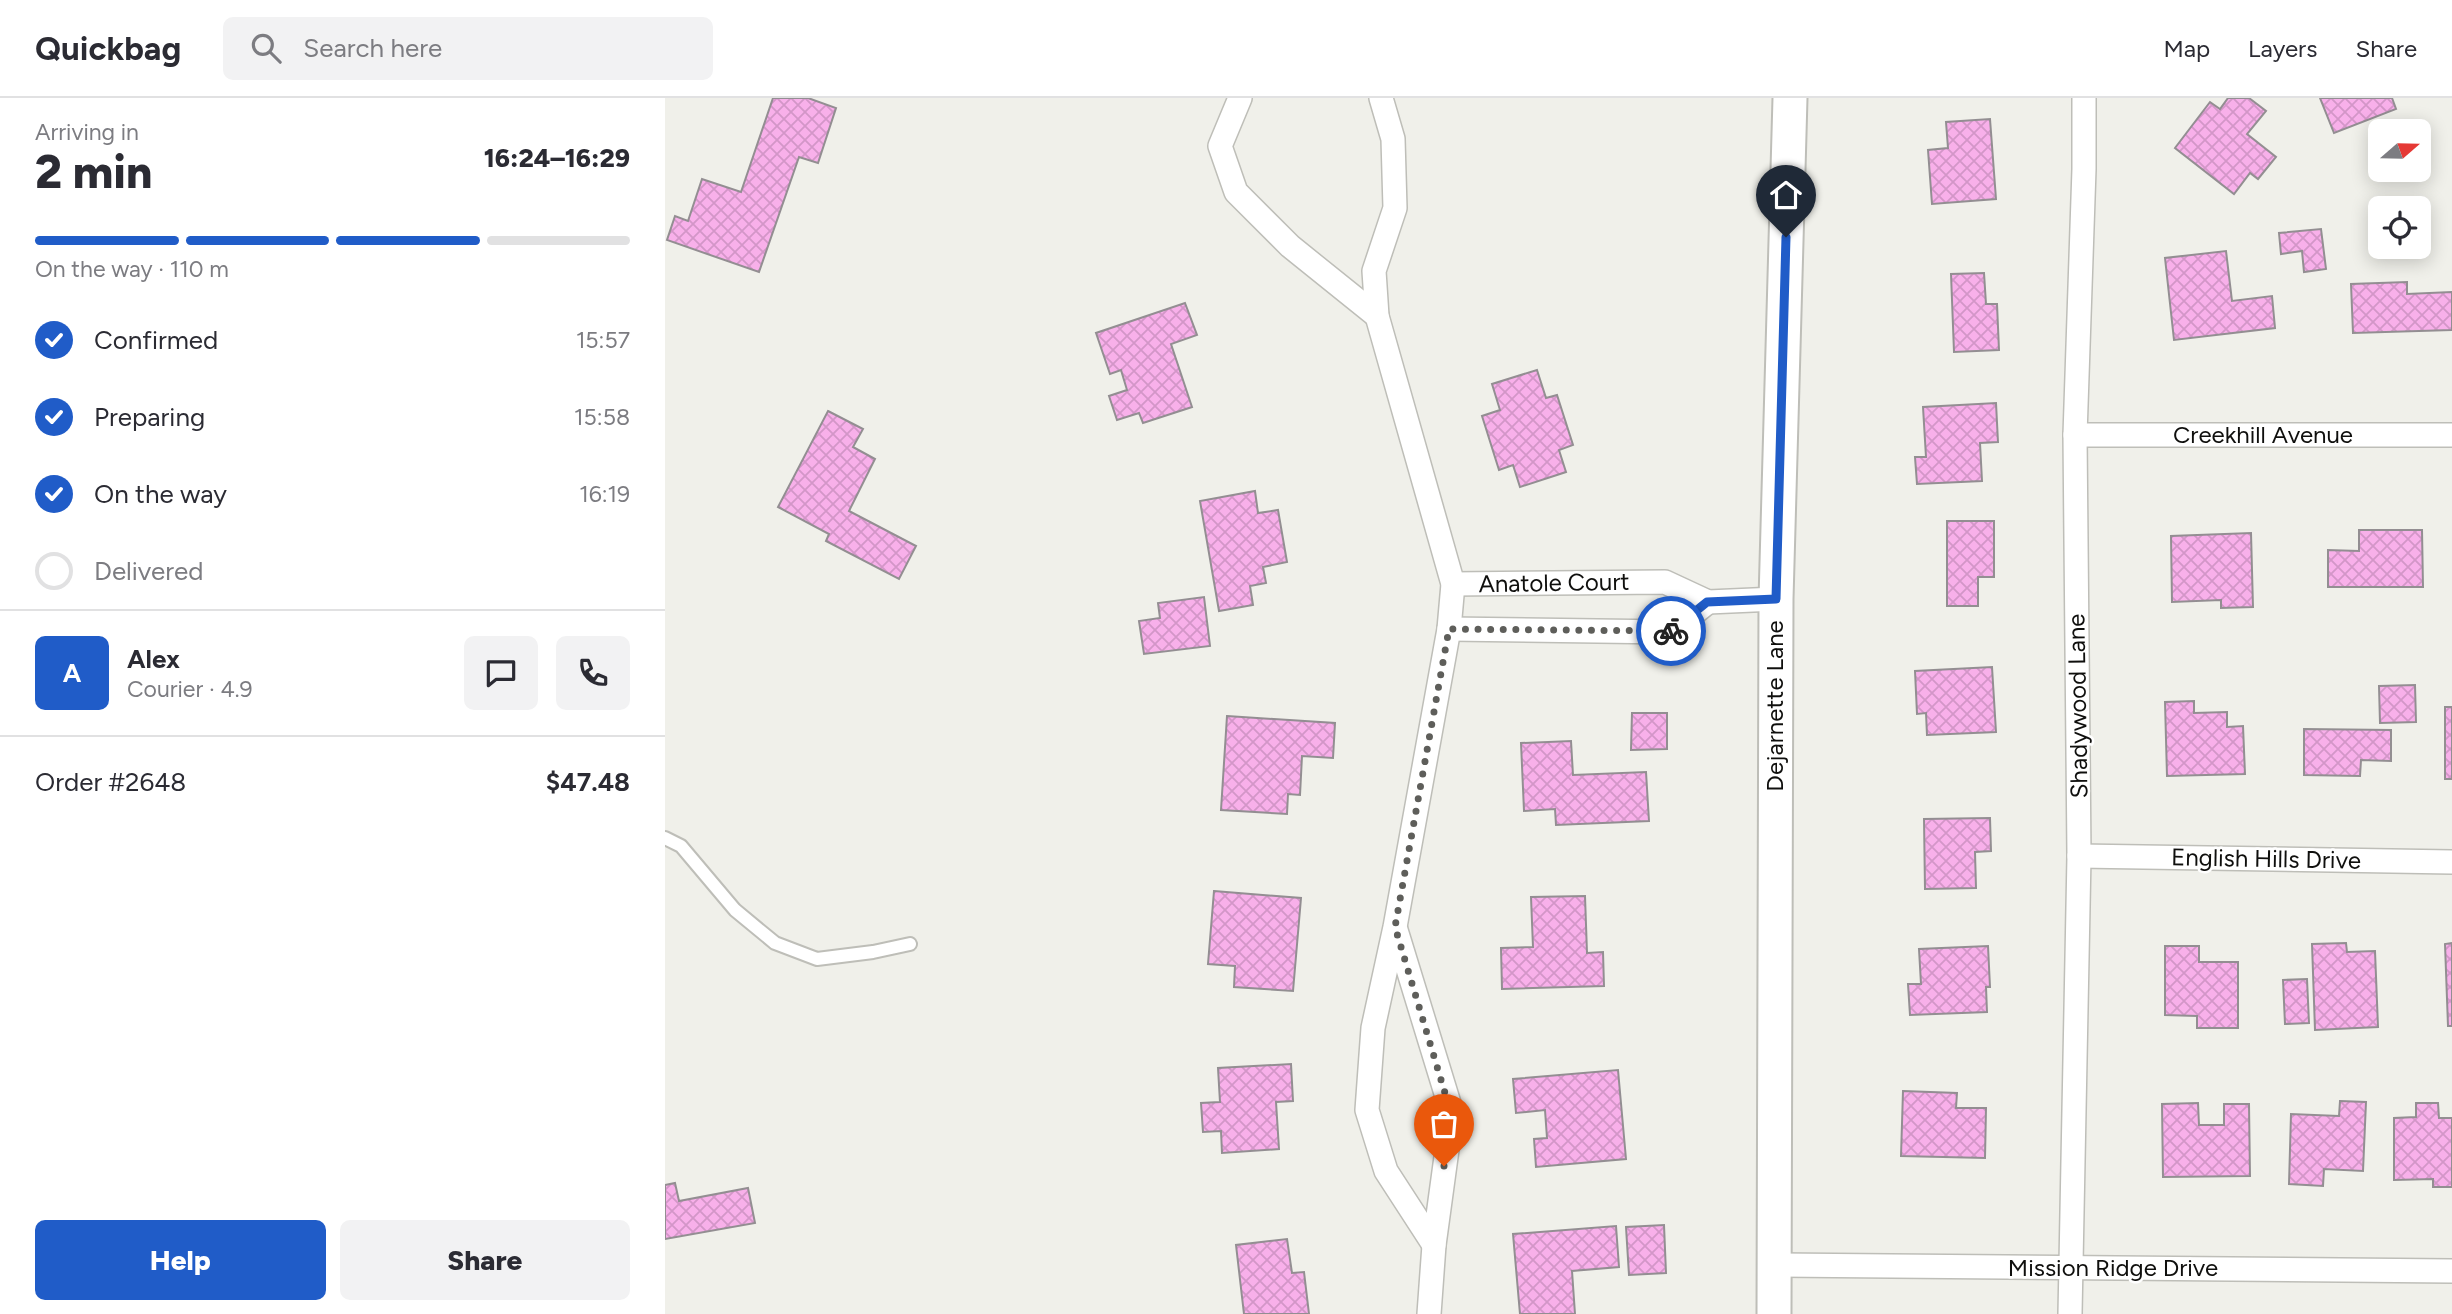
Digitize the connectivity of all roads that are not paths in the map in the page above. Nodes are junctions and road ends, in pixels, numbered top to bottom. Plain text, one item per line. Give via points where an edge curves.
1 (1240, 98) edge
2 (1381, 98) edge
3 (1790, 98) edge
4 (2084, 98) edge
5 (1377, 316) junction
6 (2075, 435) junction
7 (2452, 435) edge
8 (1453, 584) junction
9 (1776, 599) junction
10 (1707, 602) junction
11 (1449, 629) junction
12 (665, 838) edge
13 (2079, 856) junction
14 (2452, 863) edge
15 (1395, 927) junction
16 (910, 944) dead end
17 (1434, 1245) junction
18 (1774, 1265) junction
19 (2071, 1268) junction
20 (2452, 1271) edge
21 (1429, 1314) edge
22 (1774, 1314) edge
23 (2070, 1314) edge

1 - 5 street via 1220,146 1237,192 1290,246
2 - 5 street, Anatole Court via 1393,139 1395,208 1374,271
3 - 9 main road, Dejarnette Lane
4 - 6 street, Shadywood Lane
5 - 8 street, Anatole Court
6 - 7 street, Creekhill Avenue
6 - 13 street, Shadywood Lane
8 - 10 street, Anatole Court via 1665,582
8 - 11 street, Anatole Court
9 - 10 street, Anatole Court
9 - 18 main road, Dejarnette Lane
10 - 11 street via 1670,632
11 - 15 street, Anatole Court
12 - 16 lane via 681,846 735,910 775,943 817,959
13 - 14 street, English Hills Drive
13 - 19 street, Shadywood Lane
15 - 17 street, Anatole Court via 1451,1113
15 - 17 street, Anatole Court via 1373,1028 1367,1110 1386,1171
17 - 21 street, Anatole Court
18 - 19 street, Mission Ridge Drive
18 - 22 main road, Dejarnette Lane
19 - 20 street, Mission Ridge Drive
19 - 23 street, Shadywood Lane

